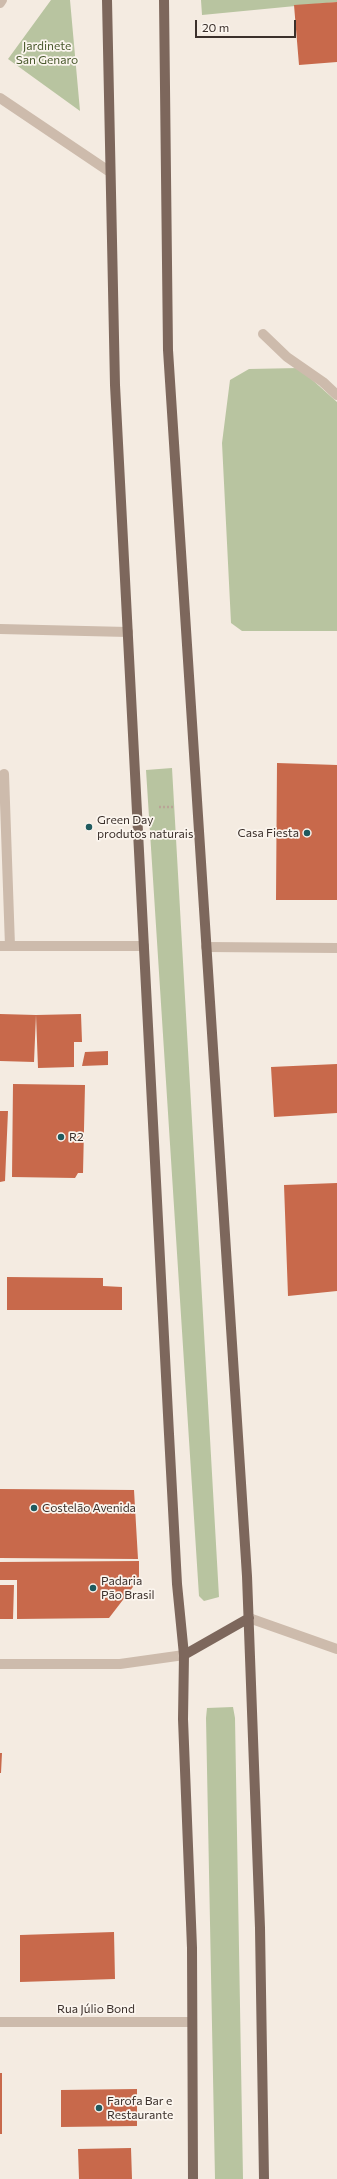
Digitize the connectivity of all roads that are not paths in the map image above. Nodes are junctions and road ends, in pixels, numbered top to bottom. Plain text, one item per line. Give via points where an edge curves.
1 (2, 0) edge
2 (107, 0) edge
3 (164, 0) edge
4 (0, 3) edge
5 (0, 98) edge
6 (110, 172) junction
7 (263, 334) dead end
8 (337, 395) edge
9 (0, 629) edge
10 (128, 632) junction
11 (4, 774) dead end
12 (5, 946) edge
13 (144, 946) junction
14 (206, 947) junction
15 (337, 948) edge
16 (249, 1618) junction
17 (337, 1649) edge
18 (184, 1655) junction
19 (0, 1664) edge
20 (0, 2022) edge
21 (192, 2022) junction
22 (193, 2179) edge
23 (264, 2179) edge

1 - 4 street
2 - 6 main road
3 - 14 main road via 168,350
5 - 6 street
6 - 10 main road via 115,385
7 - 8 street via 287,357
9 - 10 street
10 - 13 main road
11 - 12 street
12 - 13 street
13 - 18 main road via 177,1584
14 - 15 street
14 - 16 main road
16 - 17 street
16 - 18 main road
16 - 23 main road via 262,2007
18 - 19 street via 120,1664
18 - 21 main road via 183,1719 189,1851
20 - 21 street, Rua Júlio Bond
21 - 22 main road

